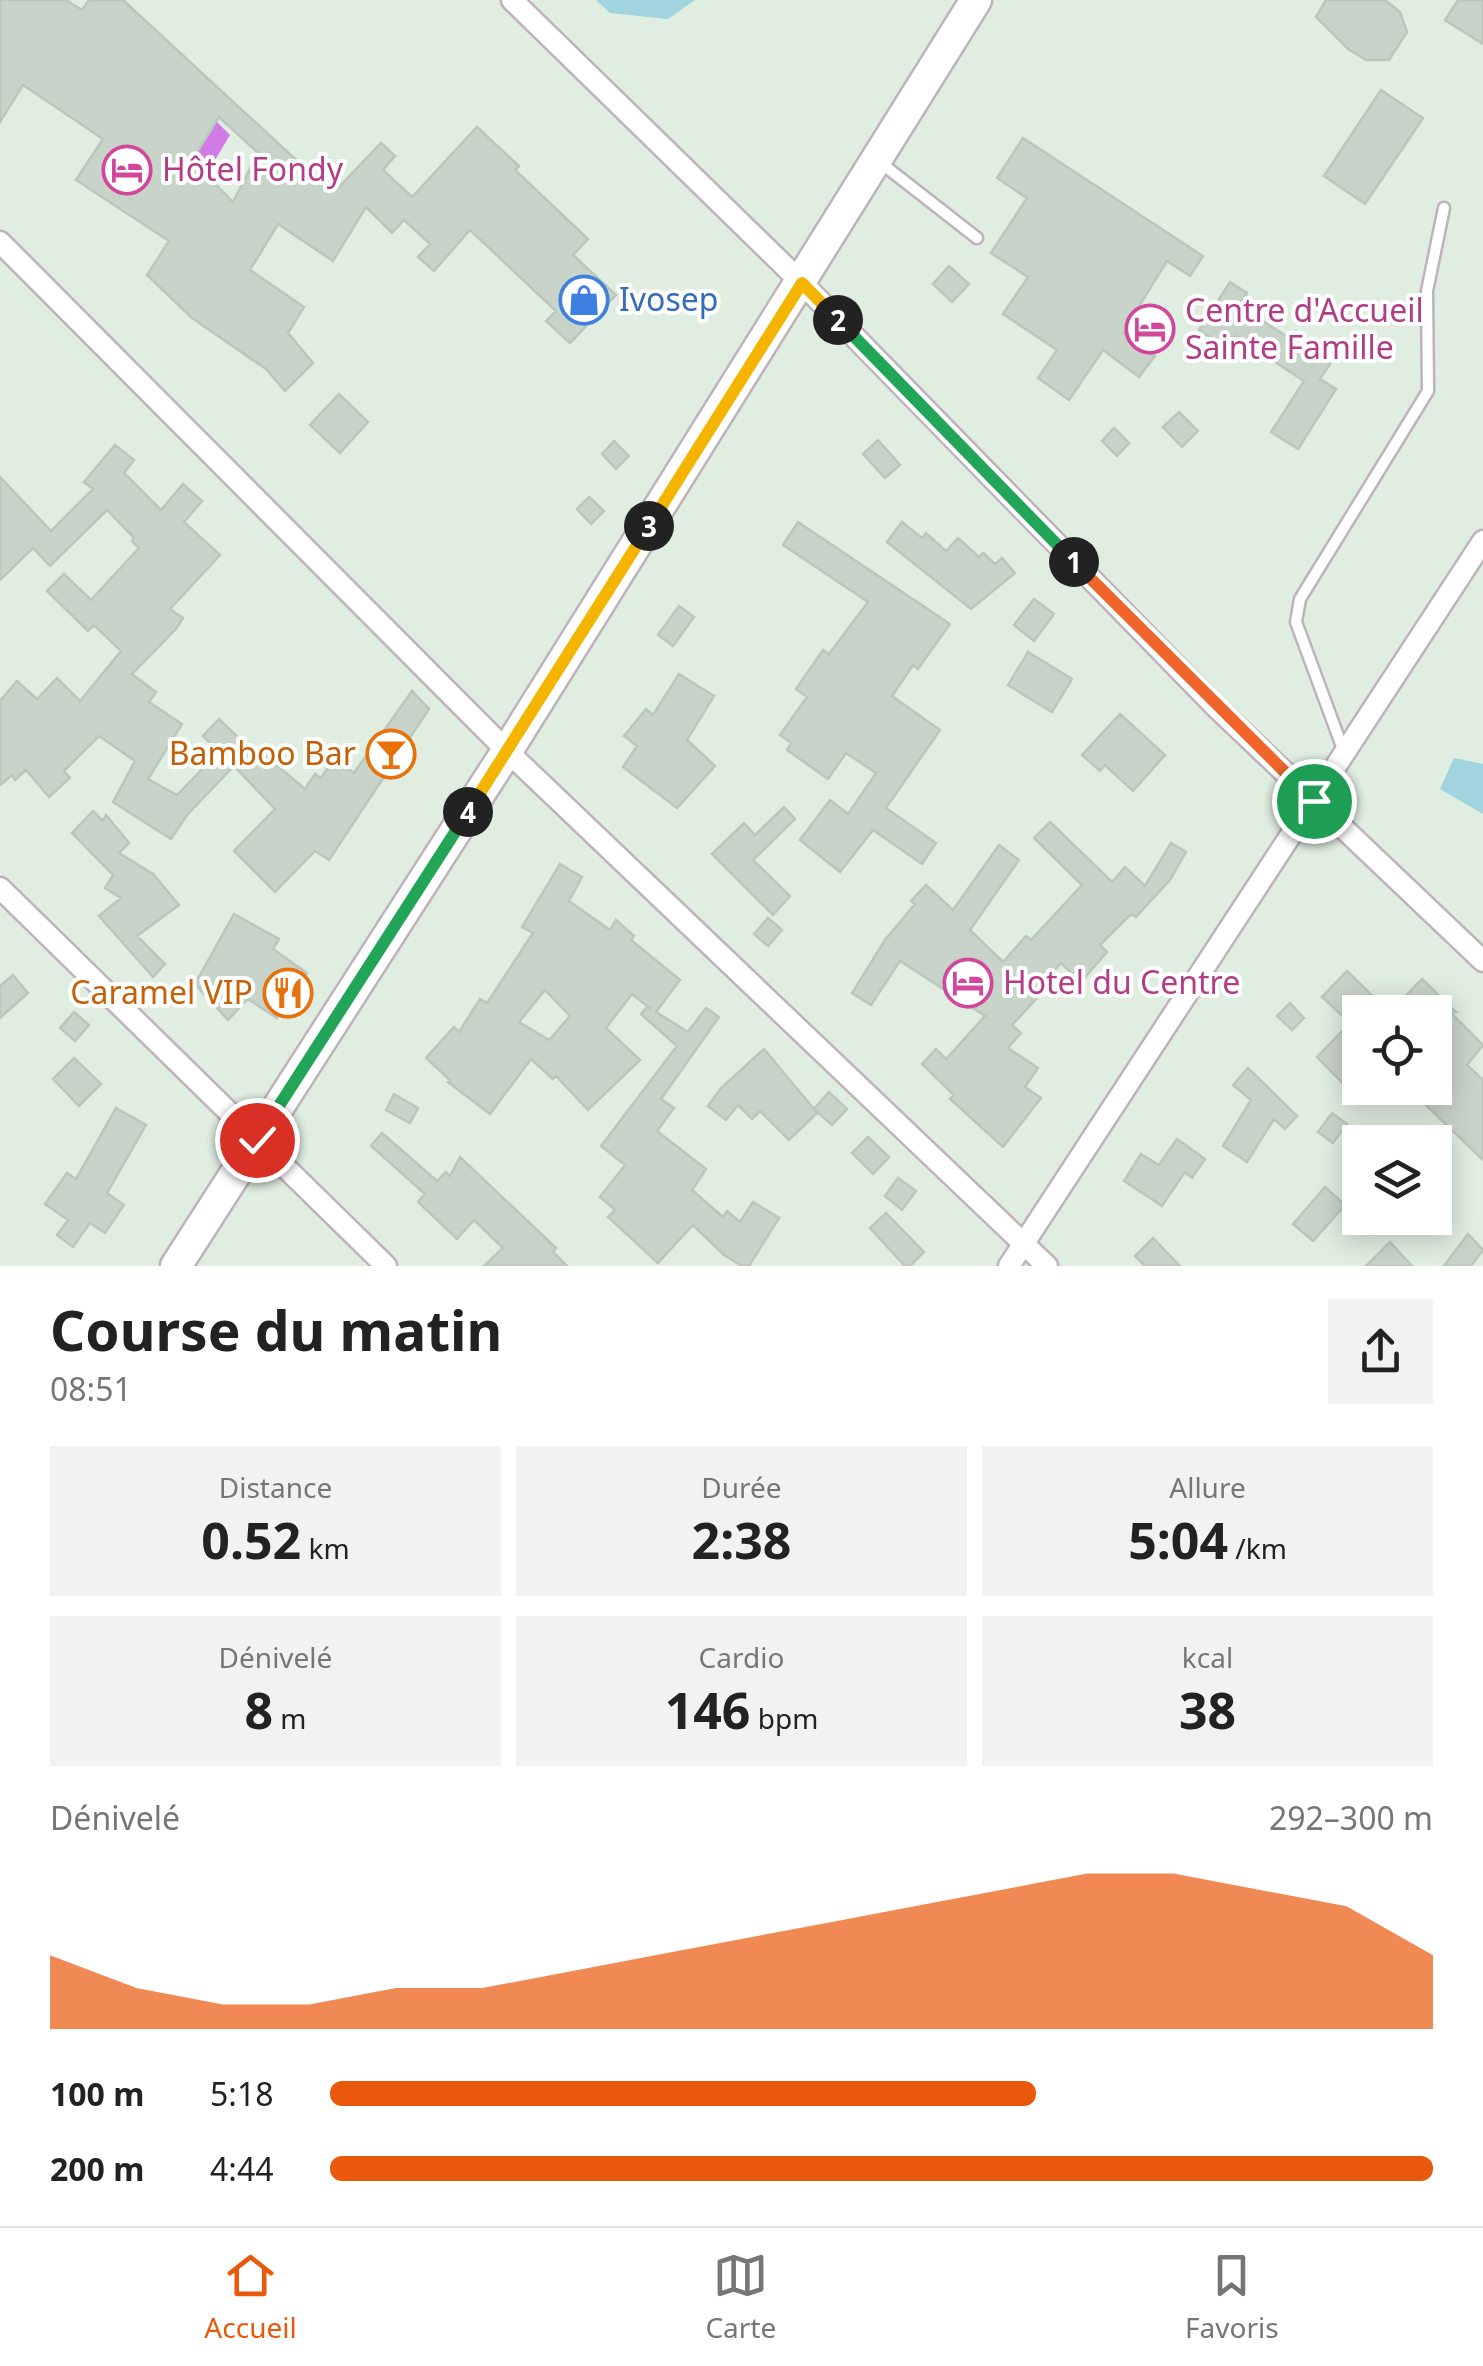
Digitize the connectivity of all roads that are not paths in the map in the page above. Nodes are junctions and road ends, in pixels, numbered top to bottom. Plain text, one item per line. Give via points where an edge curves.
1 (512, 0) edge
2 (976, 0) edge
3 (876, 159) junction
4 (1444, 208) dead end
5 (977, 238) dead end
6 (0, 242) edge
7 (802, 283) junction
8 (1483, 541) edge
9 (507, 751) junction
10 (1345, 753) junction
11 (1314, 801) junction
12 (0, 888) edge
13 (1483, 960) edge
14 (257, 1140) junction
15 (1025, 1242) junction
16 (176, 1266) edge
17 (386, 1266) edge
18 (1009, 1266) edge
19 (1048, 1266) edge

1 - 7 street
2 - 3 street
3 - 5 lane
3 - 7 street
4 - 10 lane via 1426,291 1428,392 1300,599 1296,622
6 - 9 street
7 - 9 street
7 - 11 street
8 - 10 street
9 - 14 street
9 - 15 street
10 - 11 street
11 - 13 street
11 - 15 street
12 - 14 street
14 - 16 street
14 - 17 street
15 - 18 street
15 - 19 street

